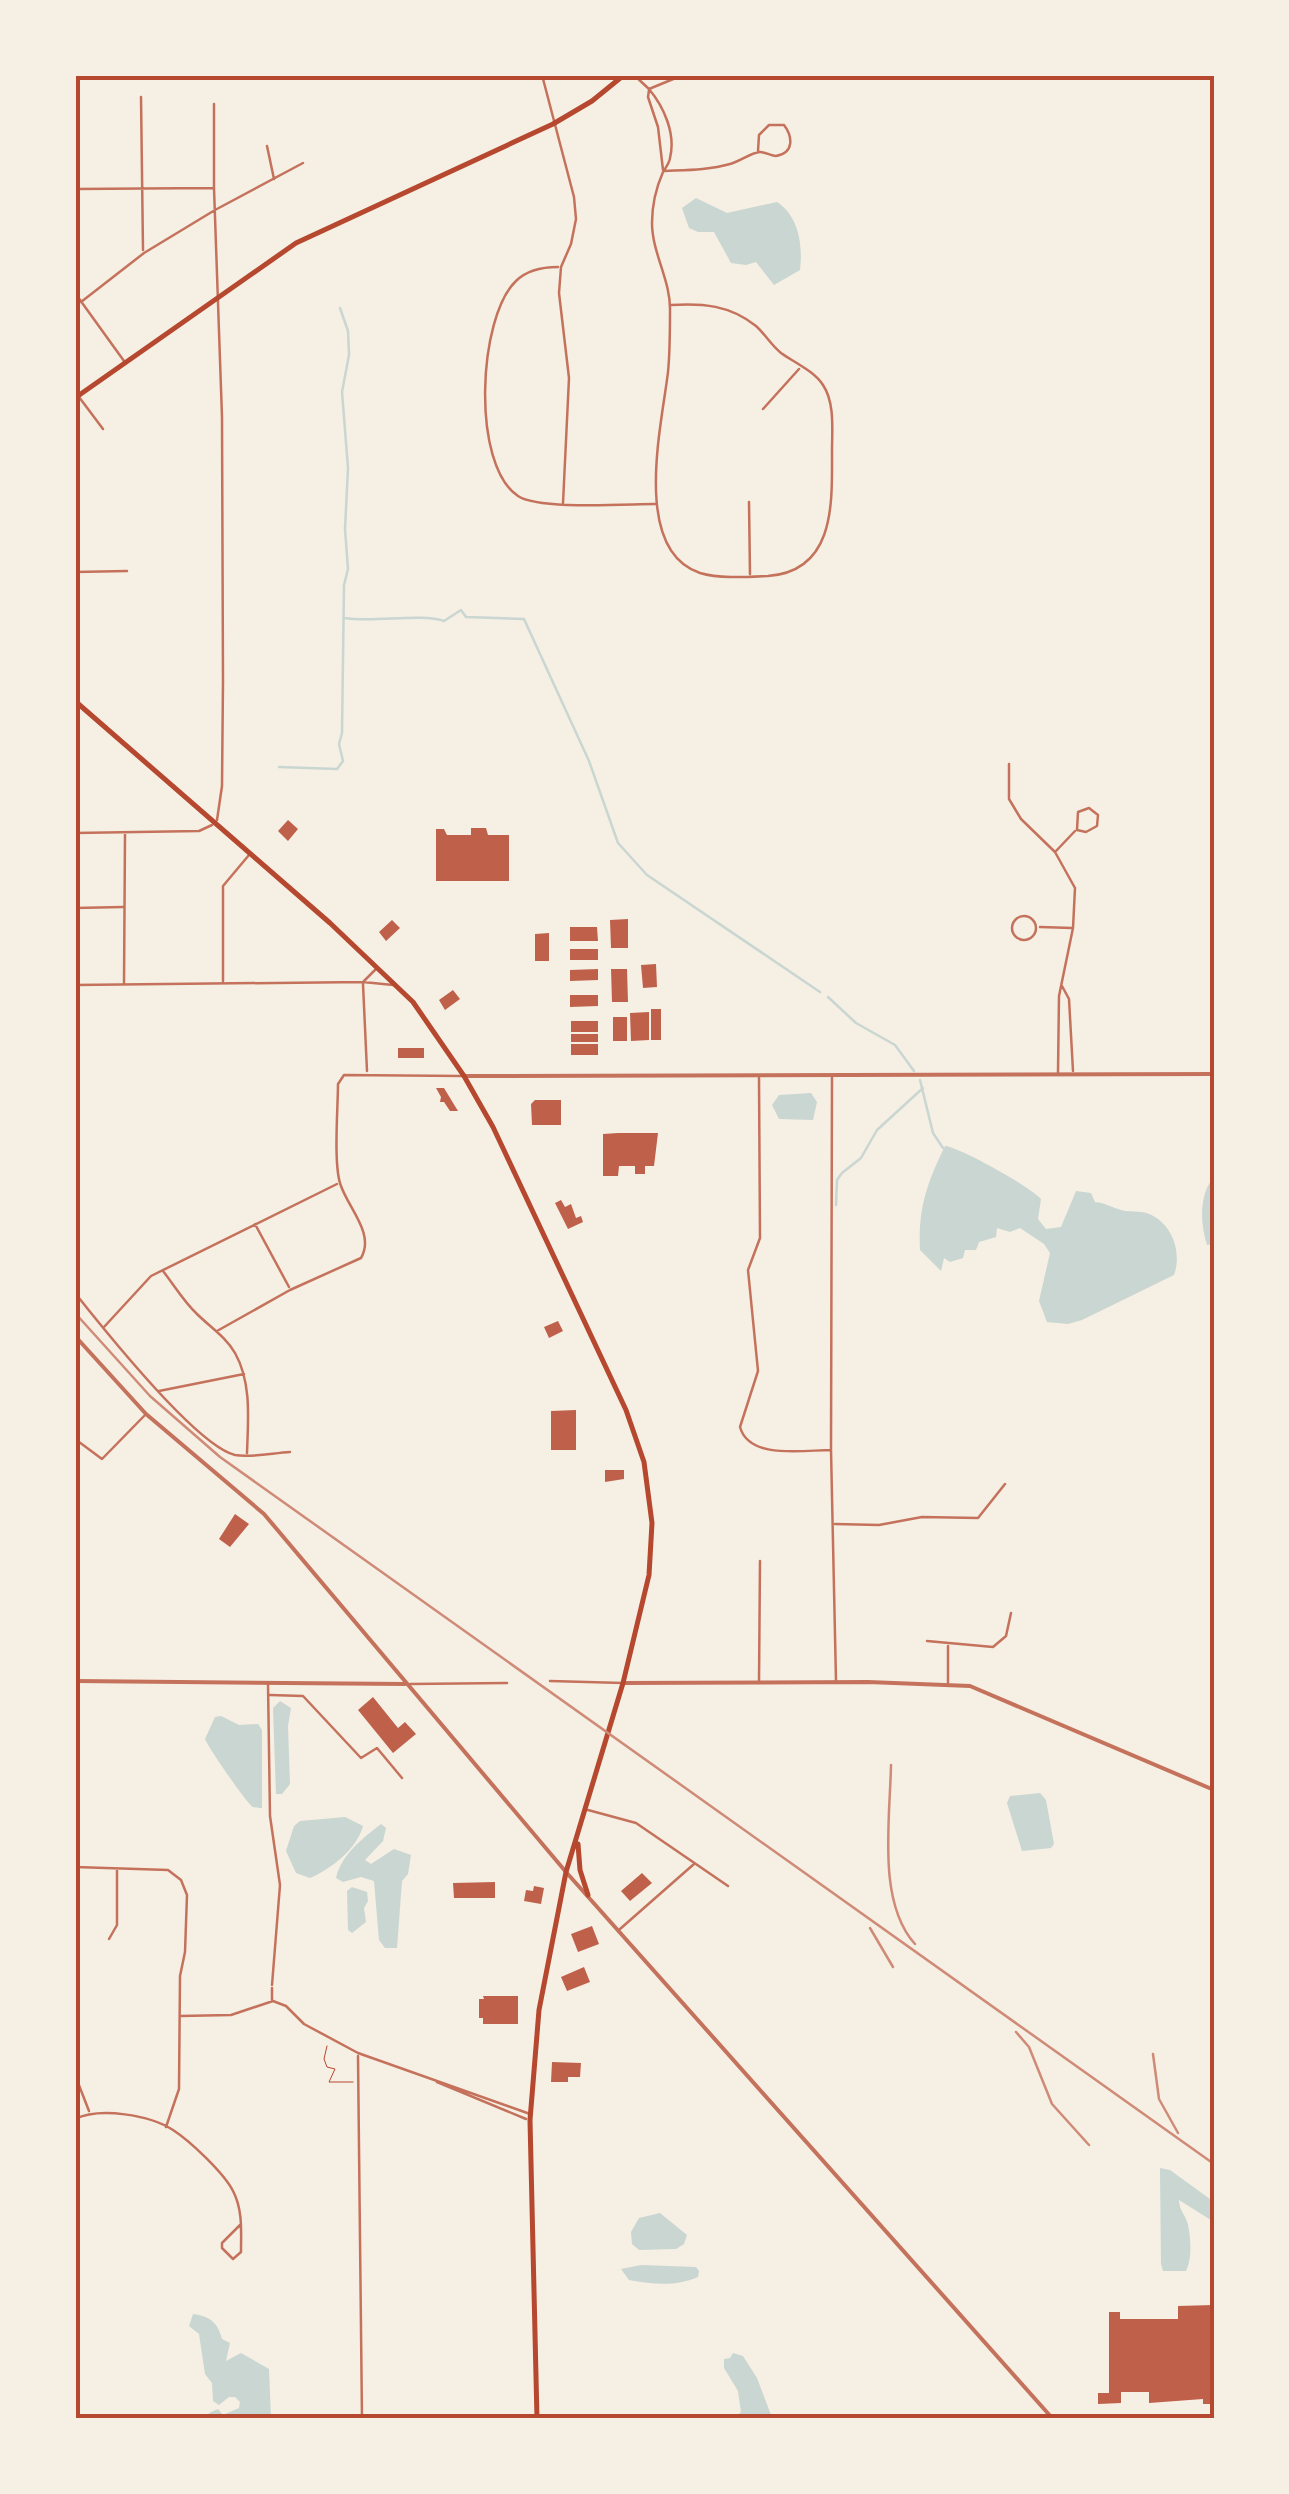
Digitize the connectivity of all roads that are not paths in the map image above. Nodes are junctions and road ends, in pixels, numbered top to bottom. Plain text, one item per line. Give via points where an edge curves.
1 (542, 75) edge
2 (624, 75) edge
3 (634, 75) edge
4 (683, 75) edge
5 (649, 89) junction
6 (141, 97) dead end
7 (214, 104) dead end
8 (552, 124) junction
9 (267, 146) dead end
10 (758, 151) junction
11 (303, 164) dead end
12 (664, 171) junction
13 (274, 179) junction
14 (140, 188) junction
15 (214, 188) junction
16 (75, 190) edge
17 (215, 210) junction
18 (144, 253) junction
19 (561, 267) junction
20 (75, 294) edge
21 (218, 297) junction
22 (80, 302) junction
23 (670, 305) junction
24 (125, 363) junction
25 (800, 368) junction
26 (76, 397) edge
27 (763, 409) dead end
28 (103, 429) dead end
29 (749, 502) dead end
30 (563, 503) junction
31 (657, 504) junction
32 (127, 571) dead end
33 (75, 572) edge
34 (750, 576) junction
35 (75, 701) edge
36 (1009, 764) dead end
37 (216, 824) junction
38 (1076, 830) junction
39 (125, 832) junction
40 (75, 833) edge
41 (1055, 852) junction
42 (249, 855) junction
43 (124, 907) junction
44 (75, 908) edge
45 (1038, 927) junction
46 (1074, 928) junction
47 (377, 968) junction
48 (363, 982) junction
49 (223, 983) junction
50 (75, 984) edge
51 (124, 984) junction
52 (1062, 984) junction
53 (396, 986) junction
54 (367, 1074) junction
55 (1214, 1074) edge
56 (1058, 1075) junction
57 (1073, 1075) junction
58 (464, 1076) junction
59 (759, 1076) junction
60 (832, 1076) junction
61 (339, 1182) junction
62 (254, 1222) junction
63 (162, 1270) junction
64 (290, 1290) junction
65 (75, 1293) edge
66 (102, 1328) junction
67 (217, 1331) junction
68 (75, 1336) edge
69 (244, 1374) junction
70 (158, 1391) junction
71 (146, 1414) junction
72 (75, 1439) edge
73 (830, 1450) junction
74 (290, 1452) dead end
75 (246, 1454) junction
76 (1005, 1484) dead end
77 (833, 1524) junction
78 (760, 1561) dead end
79 (1011, 1613) dead end
80 (927, 1641) dead end
81 (948, 1644) junction
82 (75, 1681) edge
83 (268, 1682) junction
84 (550, 1682) dead end
85 (836, 1682) junction
86 (508, 1683) dead end
87 (624, 1683) junction
88 (759, 1683) junction
89 (408, 1684) junction
90 (948, 1685) junction
91 (269, 1695) junction
92 (402, 1778) dead end
93 (1214, 1790) edge
94 (586, 1809) junction
95 (578, 1837) junction
96 (78, 1840) dead end
97 (694, 1863) junction
98 (76, 1868) edge
99 (117, 1868) junction
100 (566, 1872) junction
101 (728, 1886) dead end
102 (588, 1895) junction
103 (620, 1929) junction
104 (109, 1939) dead end
105 (272, 2002) junction
106 (180, 2016) junction
107 (358, 2053) junction
108 (75, 2075) edge
109 (90, 2113) junction
110 (530, 2117) junction
111 (75, 2118) edge
112 (166, 2127) junction
113 (241, 2224) junction
114 (362, 2419) edge
115 (537, 2419) edge
116 (1053, 2419) edge

1 - 8 street
2 - 8 main road
3 - 5 street
4 - 5 street
5 - 12 street
5 - 12 street via 668,124 670,160
6 - 14 street
7 - 15 street
8 - 19 street via 575,212
8 - 21 main road via 296,243
9 - 13 street
10 - 10 street via 787,152 789,132 769,126 759,135
10 - 12 street via 721,166
11 - 13 street
12 - 23 street via 652,224
13 - 17 street
14 - 15 street
14 - 16 street
14 - 18 street
15 - 17 street
17 - 18 street
17 - 21 street
18 - 22 street
19 - 30 street via 569,378
19 - 30 street via 518,278 502,298 489,345 487,430 498,473 518,496
20 - 22 street
21 - 24 main road
21 - 37 street via 222,772
22 - 24 street
23 - 25 street via 726,307
23 - 31 street
24 - 26 main road
25 - 27 street
25 - 34 street via 814,374 831,408 829,527 805,562 772,576
26 - 28 street
29 - 34 street
30 - 31 street
31 - 34 street via 662,534 678,558 698,572
32 - 33 street
35 - 37 main road
36 - 41 street via 1008,800
37 - 39 street via 199,831
37 - 42 main road
38 - 38 street via 1078,812 1089,808 1098,815 1097,826
38 - 41 street
39 - 40 street
39 - 43 street
41 - 46 street via 1075,888
42 - 47 main road
42 - 49 street via 224,886
43 - 44 street
43 - 51 street
45 - 45 street via 1017,916 1014,939 1025,940
45 - 46 street
46 - 52 street
47 - 48 street
47 - 53 main road
48 - 49 street
48 - 53 street
48 - 54 street
49 - 51 street
50 - 51 street
52 - 56 street
52 - 57 street via 1070,999
53 - 58 main road
54 - 58 street
54 - 61 street via 344,1075 338,1084
55 - 57 street
56 - 57 street
56 - 60 street
58 - 59 street
58 - 87 main road via 623,1404 644,1462 650,1565
59 - 60 street
59 - 73 street via 760,1238 748,1270 758,1371 740,1427 758,1448
60 - 73 street
61 - 62 street
61 - 64 street via 366,1239 361,1258
62 - 63 street
62 - 64 street
63 - 66 street
63 - 67 street
64 - 67 street
65 - 66 street
66 - 70 street
67 - 69 street
68 - 71 street
69 - 70 street
69 - 75 street
70 - 75 street via 220,1446
71 - 72 street via 102,1459
71 - 89 street via 264,1514
73 - 77 street
74 - 75 street
76 - 77 street via 978,1518
77 - 85 street
78 - 88 street
79 - 81 street via 1006,1636 993,1647
80 - 81 street
81 - 90 street
82 - 83 street
83 - 89 street
83 - 91 street
84 - 87 street
85 - 88 street
85 - 90 street
86 - 89 street
87 - 88 street
87 - 94 main road
89 - 100 street
90 - 93 street via 970,1686
91 - 92 street via 303,1696 361,1758 377,1748
91 - 105 street via 270,1816 280,1886
94 - 95 main road
94 - 97 street via 636,1823
95 - 100 main road
95 - 102 main road
96 - 98 street
97 - 101 street
97 - 103 street
98 - 99 street
99 - 104 street via 117,1926
99 - 106 street via 158,1868 181,1880 187,1896
100 - 102 street
100 - 110 main road via 539,2010
102 - 103 street
103 - 116 street
105 - 106 street via 231,2015
105 - 107 street
106 - 112 street via 179,2089
107 - 110 street
107 - 114 street
108 - 109 street
109 - 111 street
109 - 112 street
110 - 115 main road
112 - 113 street via 224,2177
113 - 113 street via 241,2252 233,2259 222,2243

